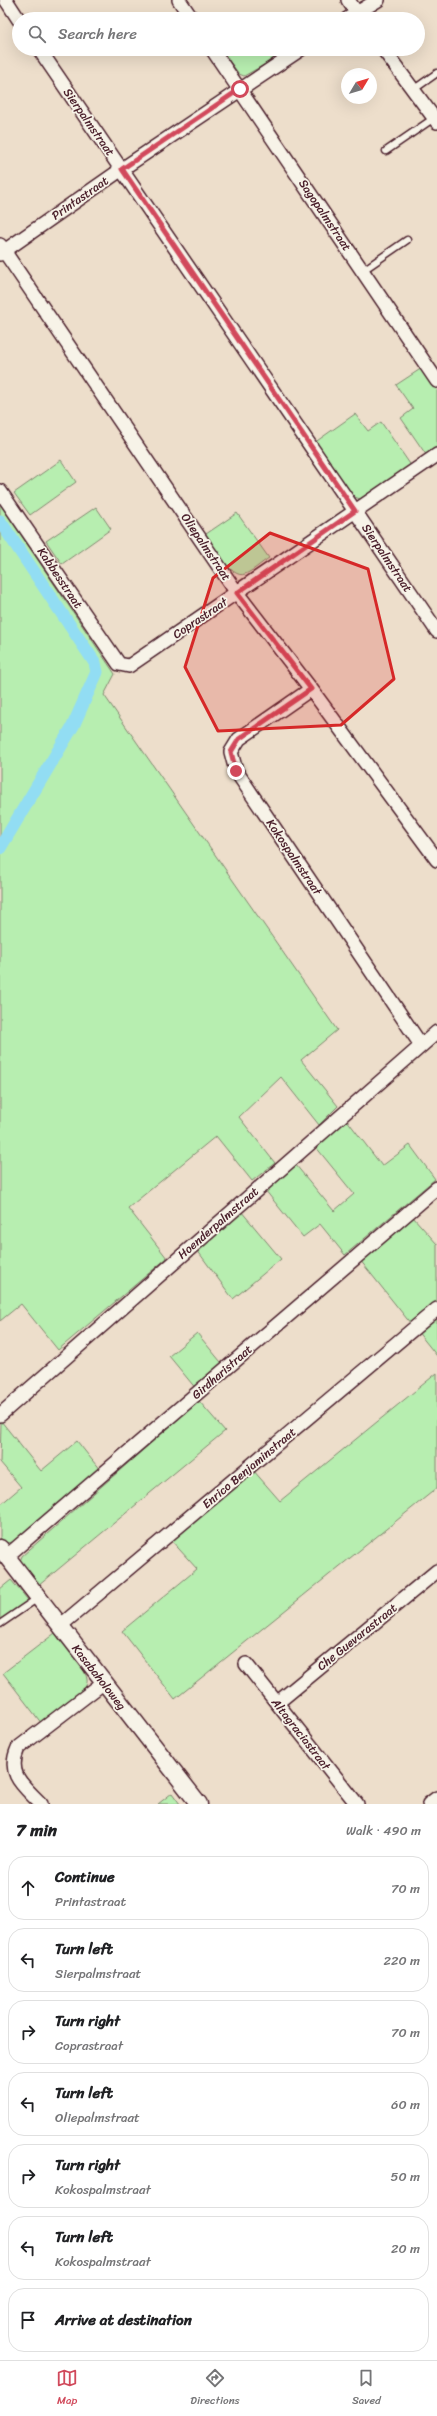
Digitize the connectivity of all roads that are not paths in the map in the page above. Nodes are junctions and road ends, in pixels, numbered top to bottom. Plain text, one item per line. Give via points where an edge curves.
1 (6, 0) edge
2 (178, 0) edge
3 (348, 0) edge
4 (378, 0) edge
5 (14, 12) edge
6 (187, 12) edge
7 (353, 12) edge
8 (362, 12) edge
9 (44, 56) edge
10 (217, 56) edge
11 (290, 56) edge
12 (388, 56) edge
13 (437, 73) edge
14 (240, 89) junction
15 (413, 90) junction
16 (436, 120) edge
17 (386, 152) dead end
18 (122, 169) junction
19 (407, 240) dead end
20 (2, 250) edge
21 (362, 271) junction
22 (437, 381) edge
23 (437, 455) edge
24 (0, 491) edge
25 (355, 511) junction
26 (237, 593) junction
27 (437, 631) edge
28 (119, 664) joint
29 (311, 689) junction
30 (437, 860) edge
31 (437, 1032) edge
32 (421, 1045) junction
33 (437, 1188) edge
34 (437, 1309) edge
35 (0, 1415) edge
36 (3, 1552) edge
37 (437, 1571) edge
38 (38, 1598) junction
39 (0, 1624) edge
40 (60, 1626) junction
41 (246, 1664) dead end
42 (103, 1683) junction
43 (277, 1703) junction
44 (437, 1798) edge
45 (41, 1804) edge
46 (200, 1804) edge
47 (357, 1804) edge
48 (429, 1804) edge

1 - 5 street
2 - 6 street
3 - 7 street
4 - 8 street
9 - 18 street, Sierpalmstraat
10 - 14 street, Sagopalmstraat
11 - 14 street, Printastraat
12 - 15 street
13 - 15 lane
14 - 18 street, Printastraat
14 - 21 street, Sagopalmstraat
15 - 16 street
16 - 17 lane
18 - 20 street, Printastraat
18 - 25 street, Sierpalmstraat
19 - 21 lane
20 - 26 street, Oliepalmstraat
21 - 22 street, Sagopalmstraat
23 - 25 street, Coprastraat
24 - 28 street, Kabbesstraat
25 - 26 street, Coprastraat
25 - 27 street, Sierpalmstraat
26 - 28 street, Coprastraat via 129,666
26 - 29 street, Oliepalmstraat
29 - 30 street, Oliepalmstraat
29 - 32 street, Kokospalmstraat via 239,739 231,752 236,771
31 - 32 street, Hoenderpalmstraat
32 - 35 street, Hoenderpalmstraat
33 - 36 street, Girdharistraat
34 - 40 street, Enrico Benjaminstraat
36 - 38 street, Kasabaholoweg
37 - 43 street, Che Guevarastraat
38 - 39 lane
38 - 40 street, Kasabaholoweg
40 - 42 street, Kasabaholoweg
41 - 43 street, Altagraciastraat
42 - 45 street via 18,1748 13,1769 20,1781
42 - 46 street, Kasabaholoweg
43 - 47 street, Altagraciastraat
44 - 48 street

